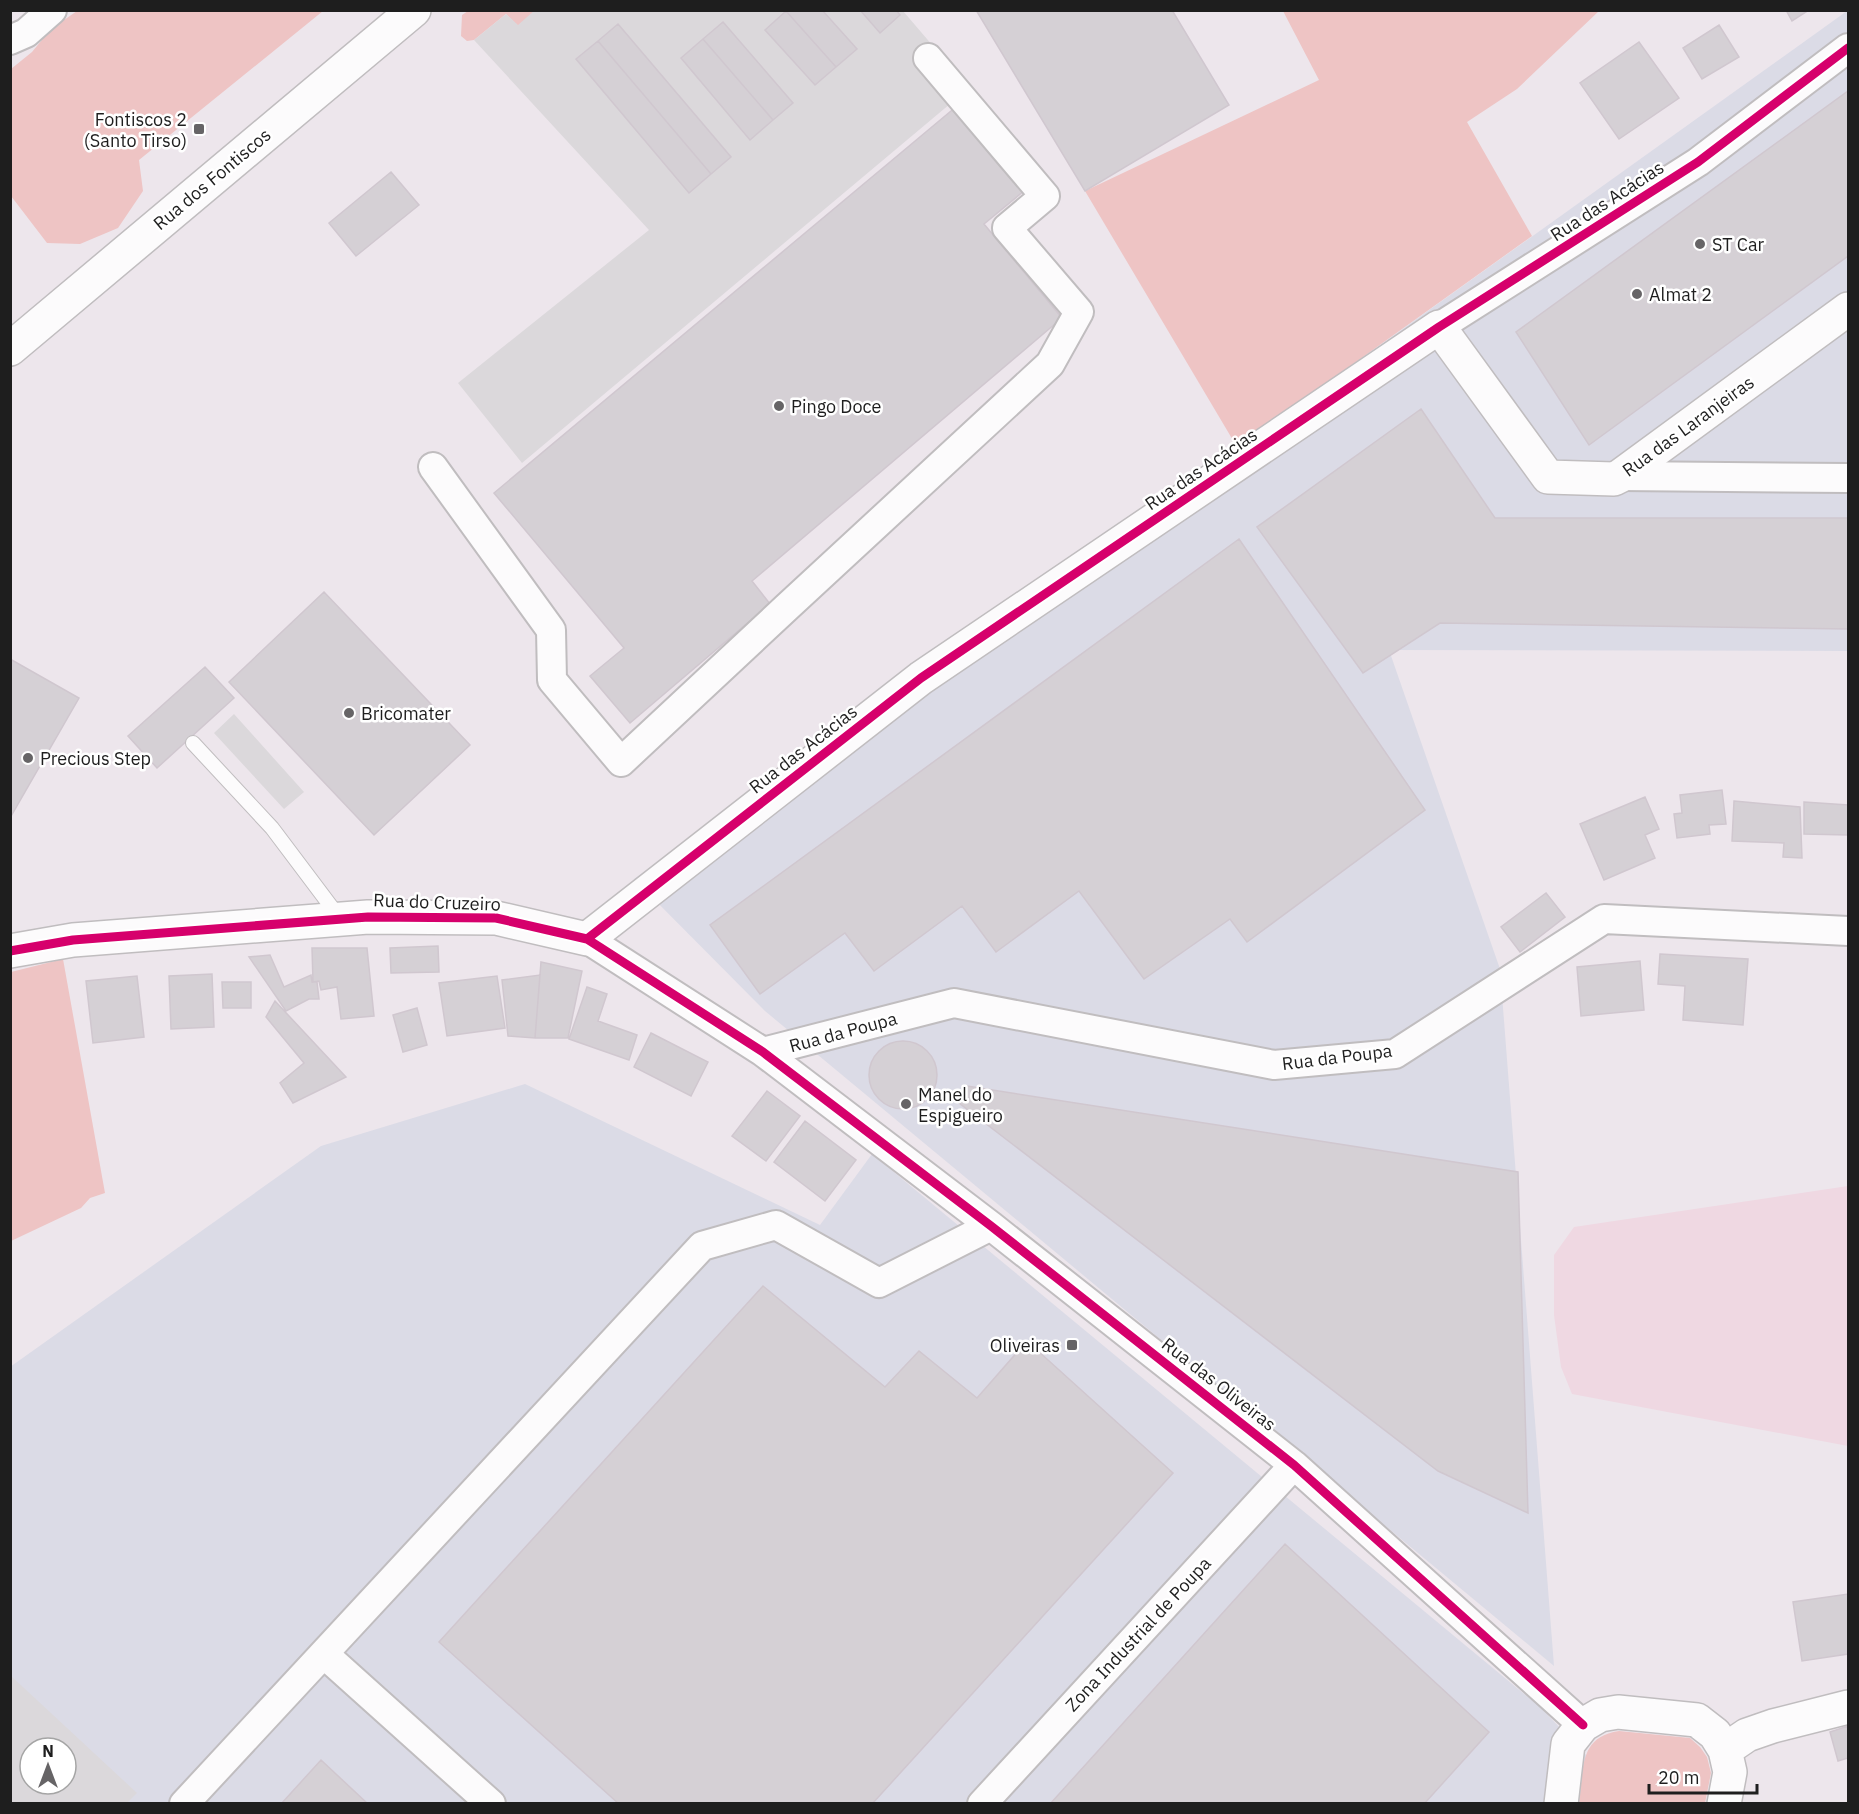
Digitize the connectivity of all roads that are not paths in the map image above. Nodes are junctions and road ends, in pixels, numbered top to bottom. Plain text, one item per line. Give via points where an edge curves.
1 (52, 10) edge
2 (414, 10) edge
3 (10, 40) edge
4 (1848, 48) edge
5 (928, 58) dead end
6 (1848, 309) edge
7 (1440, 327) junction
8 (10, 349) edge
9 (433, 467) dead end
10 (1620, 476) junction
11 (1848, 478) edge
12 (193, 743) dead end
13 (340, 919) junction
14 (1848, 931) edge
15 (587, 939) junction
16 (10, 951) edge
17 (763, 1053) junction
18 (816, 1093) joint
19 (991, 1226) junction
20 (1294, 1465) junction
21 (324, 1654) junction
22 (1848, 1707) edge
23 (1583, 1725) junction
24 (1725, 1750) junction
25 (184, 1803) edge
26 (491, 1803) edge
27 (982, 1803) edge
28 (1561, 1803) edge
29 (1724, 1803) edge

1 - 3 street via 26,33
2 - 8 street, Rua dos Fontiscos
4 - 7 street, Rua das Acácias via 1698,162
5 - 9 street via 1045,196 1007,228 1080,312 1050,364 621,762 552,680 551,630
6 - 10 street, Rua das Laranjeiras
7 - 10 street, Rua das Laranjeiras via 1548,477
7 - 15 street, Rua das Acácias via 921,678
10 - 11 street
12 - 13 lane via 272,828
13 - 15 street, Rua do Cruzeiro via 496,918
13 - 16 street, Rua do Cruzeiro via 73,940
14 - 17 street, Rua da Poupa via 1604,919 1395,1054 1274,1065 954,1003
15 - 17 street, Rua do Cruzeiro
17 - 18 street, Rua do Cruzeiro
18 - 19 street, Rua das Oliveiras
19 - 20 street, Rua das Oliveiras
19 - 21 street via 879,1283 776,1226 702,1246
20 - 23 street, Rua das Oliveiras
20 - 27 street, Zona Industrial de Poupa
21 - 25 street
21 - 26 street
22 - 24 street via 1747,1735
23 - 24 street via 1600,1715 1618,1712 1697,1720
23 - 28 street via 1568,1744
24 - 29 street via 1730,1772

